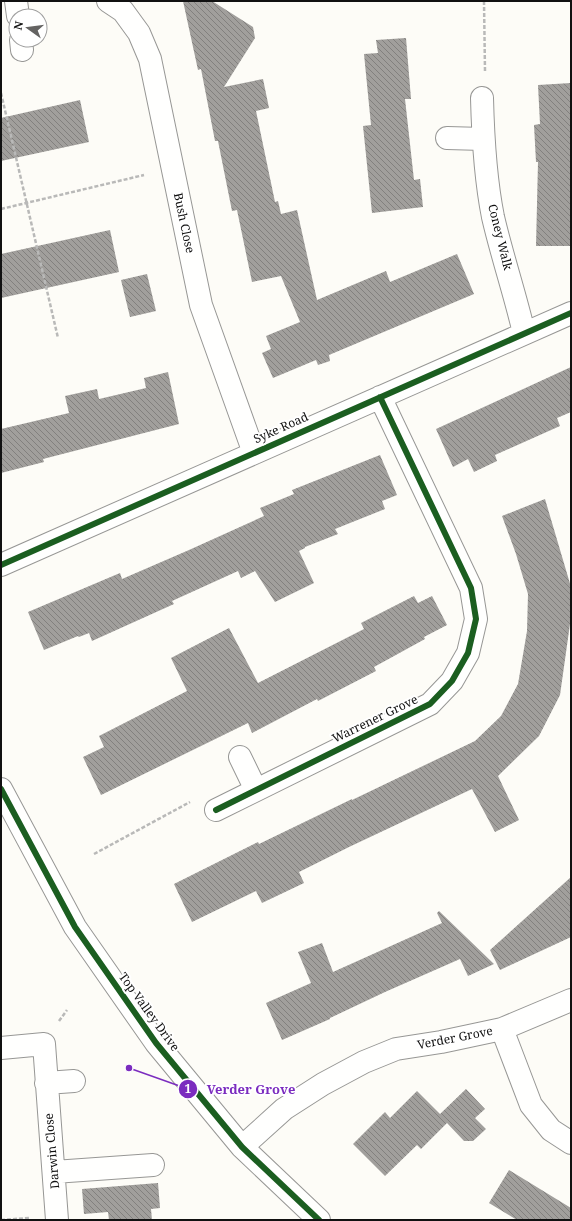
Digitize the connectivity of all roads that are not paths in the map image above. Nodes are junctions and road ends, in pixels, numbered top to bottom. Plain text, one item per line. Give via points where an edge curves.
1 (108, 1) edge
2 (482, 98) road end
3 (447, 138) dead end
4 (483, 139) junction
5 (571, 313) edge
6 (524, 333) junction
7 (380, 397) junction
8 (254, 453) junction
9 (1, 565) edge
10 (240, 757) dead end
11 (1, 788) edge
12 (256, 790) junction
13 (216, 810) road end
14 (571, 1000) edge
15 (502, 1029) junction
16 (1, 1048) edge
17 (74, 1081) dead end
18 (46, 1083) junction
19 (571, 1143) edge
20 (242, 1146) junction
21 (153, 1165) dead end
22 (54, 1172) junction
23 (57, 1220) edge
24 (319, 1220) edge

1 - 8 street, Bush Close via 123,11 139,33 150,59 201,305
2 - 4 street, Coney Walk
3 - 4 street
4 - 6 street, Coney Walk via 494,217
5 - 6 street, Syke Road
6 - 7 street, Syke Road
7 - 8 street, Syke Road
7 - 12 street, Warrener Grove via 471,588 476,619 468,653 452,681 430,704
8 - 9 street, Syke Road
10 - 12 street
11 - 20 street, Top Valley Drive via 75,927 156,1043
12 - 13 street, Warrener Grove
14 - 15 street, Verder Grove
15 - 19 street via 531,1105 551,1130
15 - 20 street, Verder Grove via 396,1049 364,1062 284,1109
16 - 18 street, Darwin Close via 44,1044
17 - 18 street
18 - 22 street, Darwin Close
20 - 24 street, Top Valley Drive
21 - 22 street
22 - 23 street, Darwin Close

